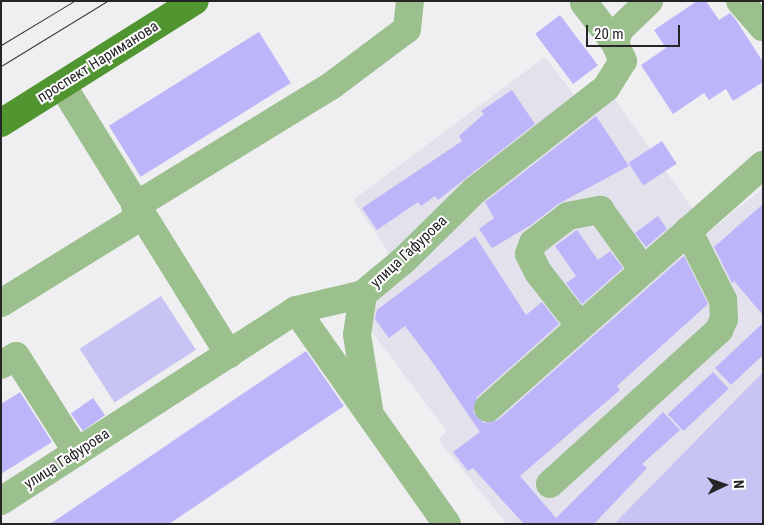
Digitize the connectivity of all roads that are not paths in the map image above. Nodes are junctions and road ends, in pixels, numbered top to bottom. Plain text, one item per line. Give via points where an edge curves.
1 (195, 1) edge
2 (410, 1) edge
3 (649, 1) edge
4 (740, 1) edge
5 (584, 3) dead end
6 (763, 27) edge
7 (615, 43) junction
8 (62, 85) junction
9 (1, 123) edge
10 (763, 165) edge
11 (139, 211) junction
12 (688, 230) junction
13 (643, 270) junction
14 (364, 294) junction
15 (1, 303) edge
16 (296, 310) junction
17 (580, 326) junction
18 (229, 354) junction
19 (1, 365) edge
20 (488, 408) dead end
21 (370, 415) junction
22 (78, 452) junction
23 (550, 484) dead end
24 (1, 501) edge
25 (447, 524) edge

1 - 8 main road, проспект Нариманова
2 - 11 street via 407,30 331,86
3 - 7 street via 619,30
4 - 6 street
5 - 7 street
7 - 14 street, улица Гафурова via 622,61 606,88 474,191 404,260
8 - 9 main road, проспект Нариманова
8 - 11 street
10 - 12 street
11 - 15 street
11 - 18 street
12 - 13 street
12 - 23 street via 723,300 724,319 719,330
13 - 17 street
13 - 17 street via 600,210 568,216 533,243 529,254 538,272
14 - 16 street, улица Гафурова
14 - 21 street via 357,335
16 - 18 street, улица Гафурова
16 - 21 street
17 - 20 street
18 - 22 street, улица Гафурова
19 - 22 street via 16,356
21 - 25 street
22 - 24 street, улица Гафурова

